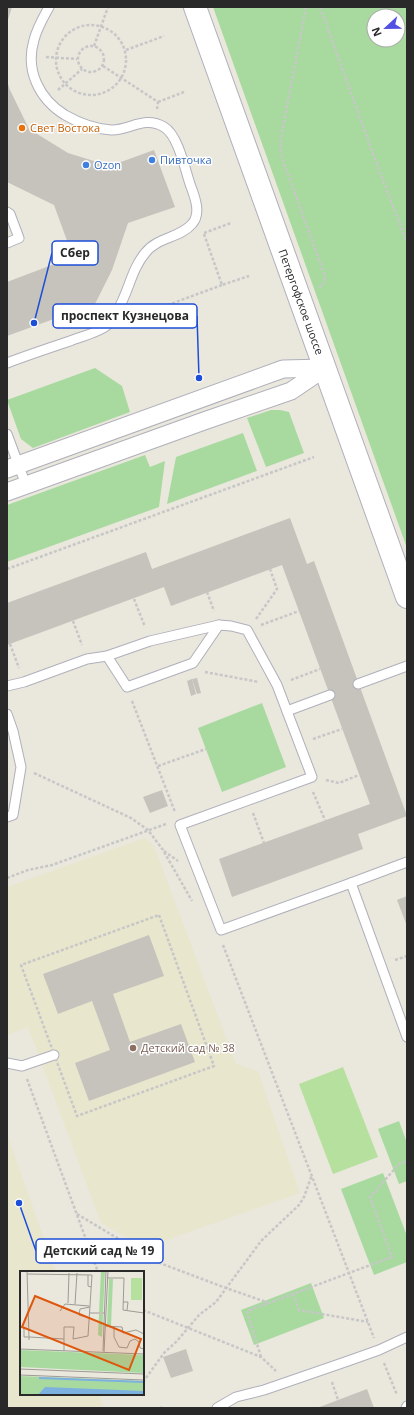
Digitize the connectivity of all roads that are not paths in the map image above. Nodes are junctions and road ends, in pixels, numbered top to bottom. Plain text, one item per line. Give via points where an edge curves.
1 (49, 7) edge
2 (196, 7) edge
3 (7, 212) edge
4 (7, 243) edge
5 (7, 363) edge
6 (325, 368) junction
7 (7, 434) edge
8 (13, 467) edge
9 (26, 485) junction
10 (7, 492) edge
11 (407, 597) edge
12 (219, 625) junction
13 (107, 656) junction
14 (407, 666) edge
15 (358, 684) dead end
16 (7, 686) edge
17 (330, 695) dead end
18 (287, 711) junction
19 (7, 714) edge
20 (10, 732) edge
21 (7, 818) edge
22 (407, 862) edge
23 (351, 883) junction
24 (407, 1037) edge
25 (54, 1055) road end
26 (7, 1063) edge
27 (407, 1337) edge
28 (216, 1408) edge

1 - 5 lane via 33,40 31,56 33,72 46,100 74,120 94,127 112,130 142,123 155,123 165,128 174,137 196,201 196,214 193,223 185,231 161,240 145,253 134,270 118,310 109,324 92,333
2 - 6 street, Петергофское шоссе
3 - 4 lane via 19,238
6 - 8 street via 283,369
6 - 9 street via 291,392
6 - 11 street, Петергофское шоссе
7 - 8 lane
8 - 9 lane
9 - 10 street
12 - 13 lane via 150,641
12 - 13 lane via 193,663 127,687
12 - 18 lane via 247,630 277,685
13 - 16 lane via 87,659
14 - 15 lane
17 - 18 lane
18 - 23 lane via 310,778 180,825 221,930
19 - 20 lane
20 - 21 lane via 21,767 13,815
22 - 23 lane
23 - 24 lane
25 - 26 lane via 22,1066
27 - 28 lane via 327,1368 236,1397

